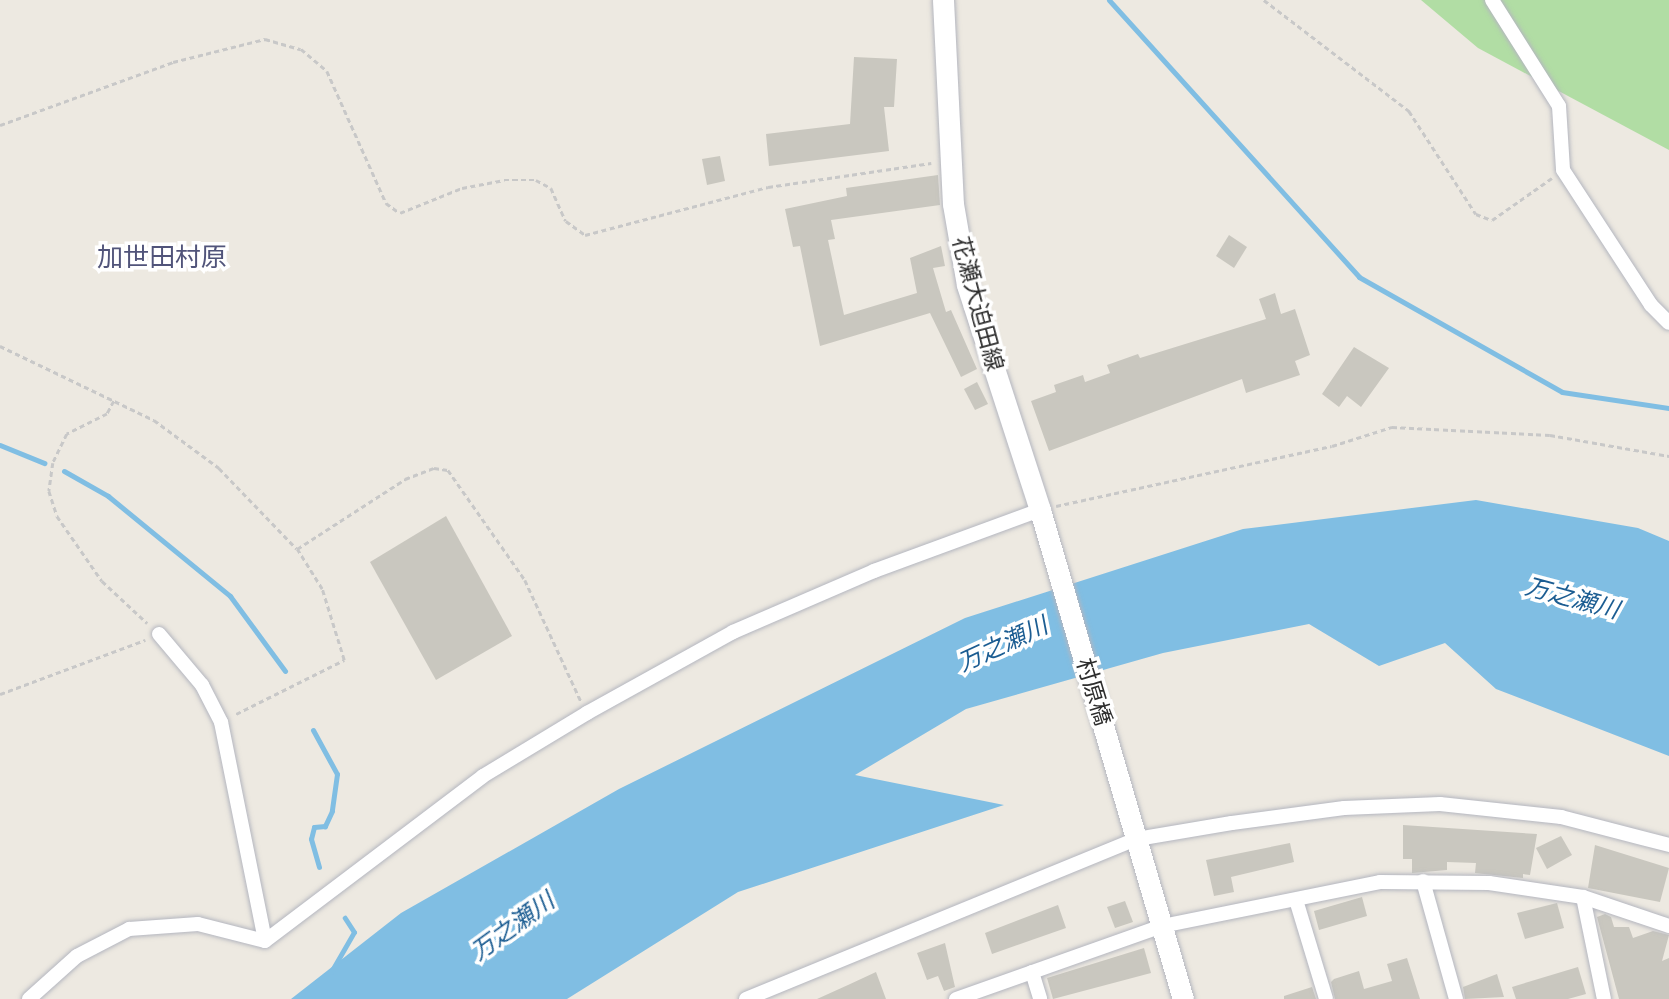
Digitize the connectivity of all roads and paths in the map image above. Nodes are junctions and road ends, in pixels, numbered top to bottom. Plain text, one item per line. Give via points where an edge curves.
1 (943, 0) edge
2 (1264, 0) edge
3 (1492, 0) edge
4 (0, 125) edge
5 (952, 160) junction
6 (1563, 170) junction
7 (1669, 323) edge
8 (0, 346) edge
9 (114, 401) junction
10 (1669, 456) edge
11 (1041, 514) junction
12 (297, 549) junction
13 (159, 634) junction
14 (0, 694) edge
15 (587, 713) junction
16 (221, 722) junction
17 (1135, 833) junction
18 (1669, 845) edge
19 (1423, 881) junction
20 (1583, 897) junction
21 (1296, 900) junction
22 (1162, 926) junction
23 (1669, 926) edge
24 (265, 941) junction
25 (1032, 972) junction
26 (29, 999) edge
27 (746, 999) edge
28 (956, 999) edge
29 (1040, 999) edge
30 (1183, 999) edge
31 (1326, 999) edge
32 (1456, 999) edge
33 (1604, 999) edge

1 - 5 street, 花瀬大迫田線
2 - 6 path via 1409,111 1476,214 1492,220
3 - 6 street via 1559,106
4 - 5 path via 173,62 265,39 301,49 327,71 386,203 400,213 463,188 536,180 551,188 566,221 585,235 768,187
5 - 11 street, 花瀬大迫田線 via 953,204 967,285
6 - 7 street via 1651,306
8 - 9 path
9 - 12 path via 155,420 219,468
9 - 13 path via 107,414 67,434 53,463 49,491 57,516 102,581
10 - 11 path via 1550,435 1392,427 1332,446
11 - 15 street via 874,571 733,632
11 - 17 street, 村原橋
12 - 15 path via 405,479 434,468 447,470 525,580
12 - 16 path via 322,589 344,660
13 - 14 path
13 - 16 street via 202,685
15 - 24 street via 483,776
16 - 24 street
17 - 18 street via 1345,808 1440,804 1561,817
17 - 22 street, 村原橋
17 - 27 street
19 - 20 street via 1489,883
19 - 21 street via 1380,882
19 - 32 street
20 - 23 street
20 - 33 street
21 - 22 street
21 - 31 street
22 - 25 street
22 - 30 street, 村原橋
24 - 26 street via 198,924 129,929 77,956
25 - 28 street
25 - 29 street

